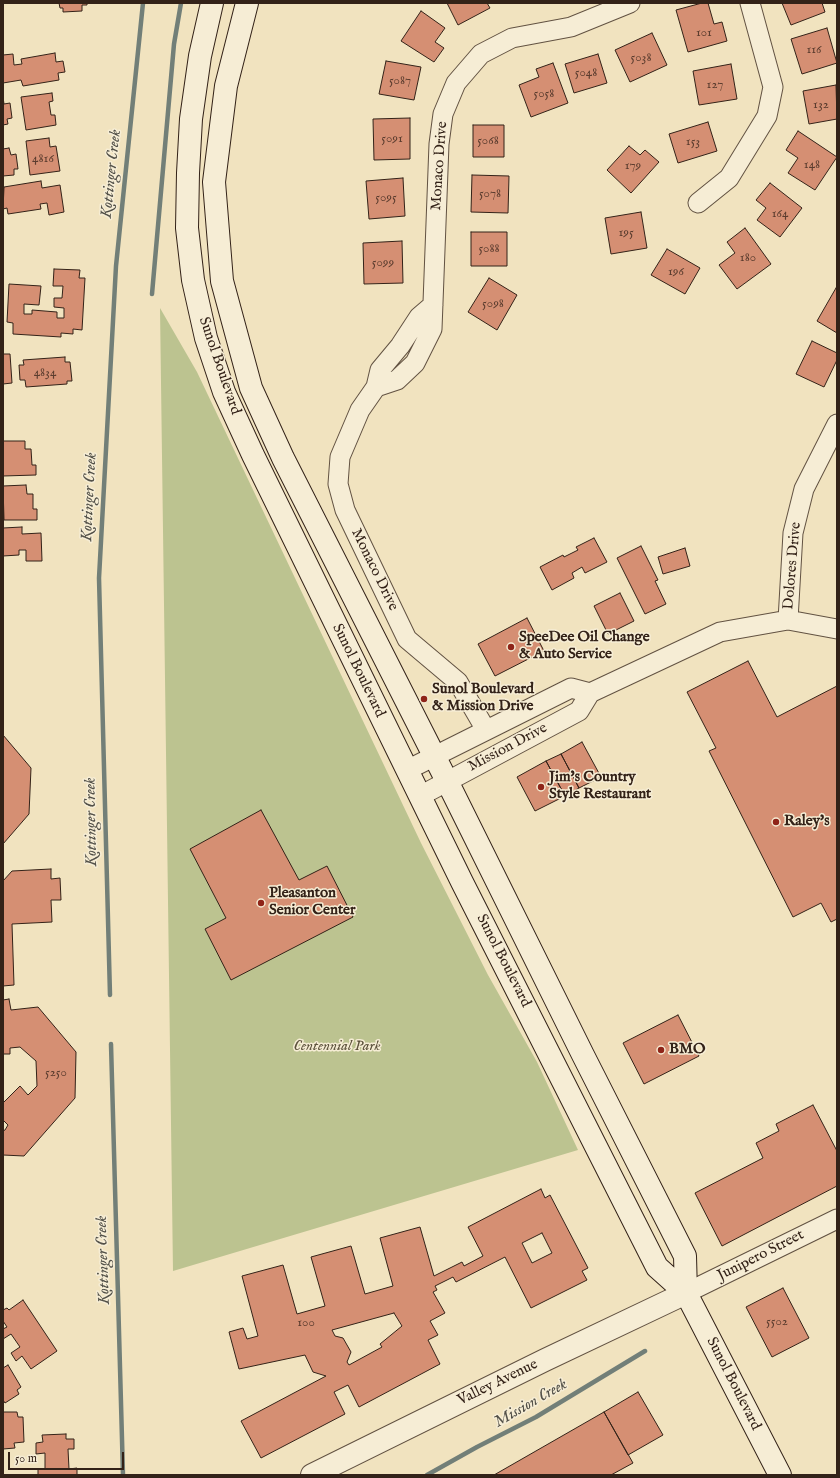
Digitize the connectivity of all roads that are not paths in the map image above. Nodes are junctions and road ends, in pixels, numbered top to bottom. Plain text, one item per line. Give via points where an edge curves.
1 (212, 3) edge
2 (247, 3) edge
3 (630, 3) edge
4 (750, 3) edge
5 (698, 203) dead end
6 (837, 424) edge
7 (788, 620) junction
8 (837, 629) edge
9 (590, 693) junction
10 (486, 730) junction
11 (434, 756) junction
12 (407, 770) junction
13 (447, 782) junction
14 (420, 796) junction
15 (837, 1219) edge
16 (686, 1293) junction
17 (312, 1475) edge
18 (780, 1475) edge

1 - 12 main road, Sunol Boulevard via 200,56 191,120 187,228 192,273 206,338 224,392 253,455
2 - 11 main road, Sunol Boulevard via 226,86 214,182 222,281 251,388 283,458
3 - 10 street, Monaco Drive via 571,27 512,38 481,54 456,83 443,114 439,144 433,306 419,317 380,370 376,387 360,410 340,457 338,484 345,510 407,639 458,682
4 - 5 street via 773,86 767,116 729,178
6 - 7 street, Dolores Drive via 804,489 793,533
7 - 8 street
7 - 9 street via 720,632
9 - 10 street, Mission Drive via 571,688
9 - 13 street, Mission Drive via 579,711
10 - 11 street, Mission Drive
11 - 12 street, Mission Drive
11 - 13 main road, Sunol Boulevard
12 - 14 main road, Sunol Boulevard
13 - 14 street, Mission Drive
13 - 16 main road, Sunol Boulevard via 685,1256
14 - 16 main road, Sunol Boulevard via 657,1267
15 - 16 street, Junipero Street
16 - 17 main road, Valley Avenue
16 - 18 main road, Sunol Boulevard

